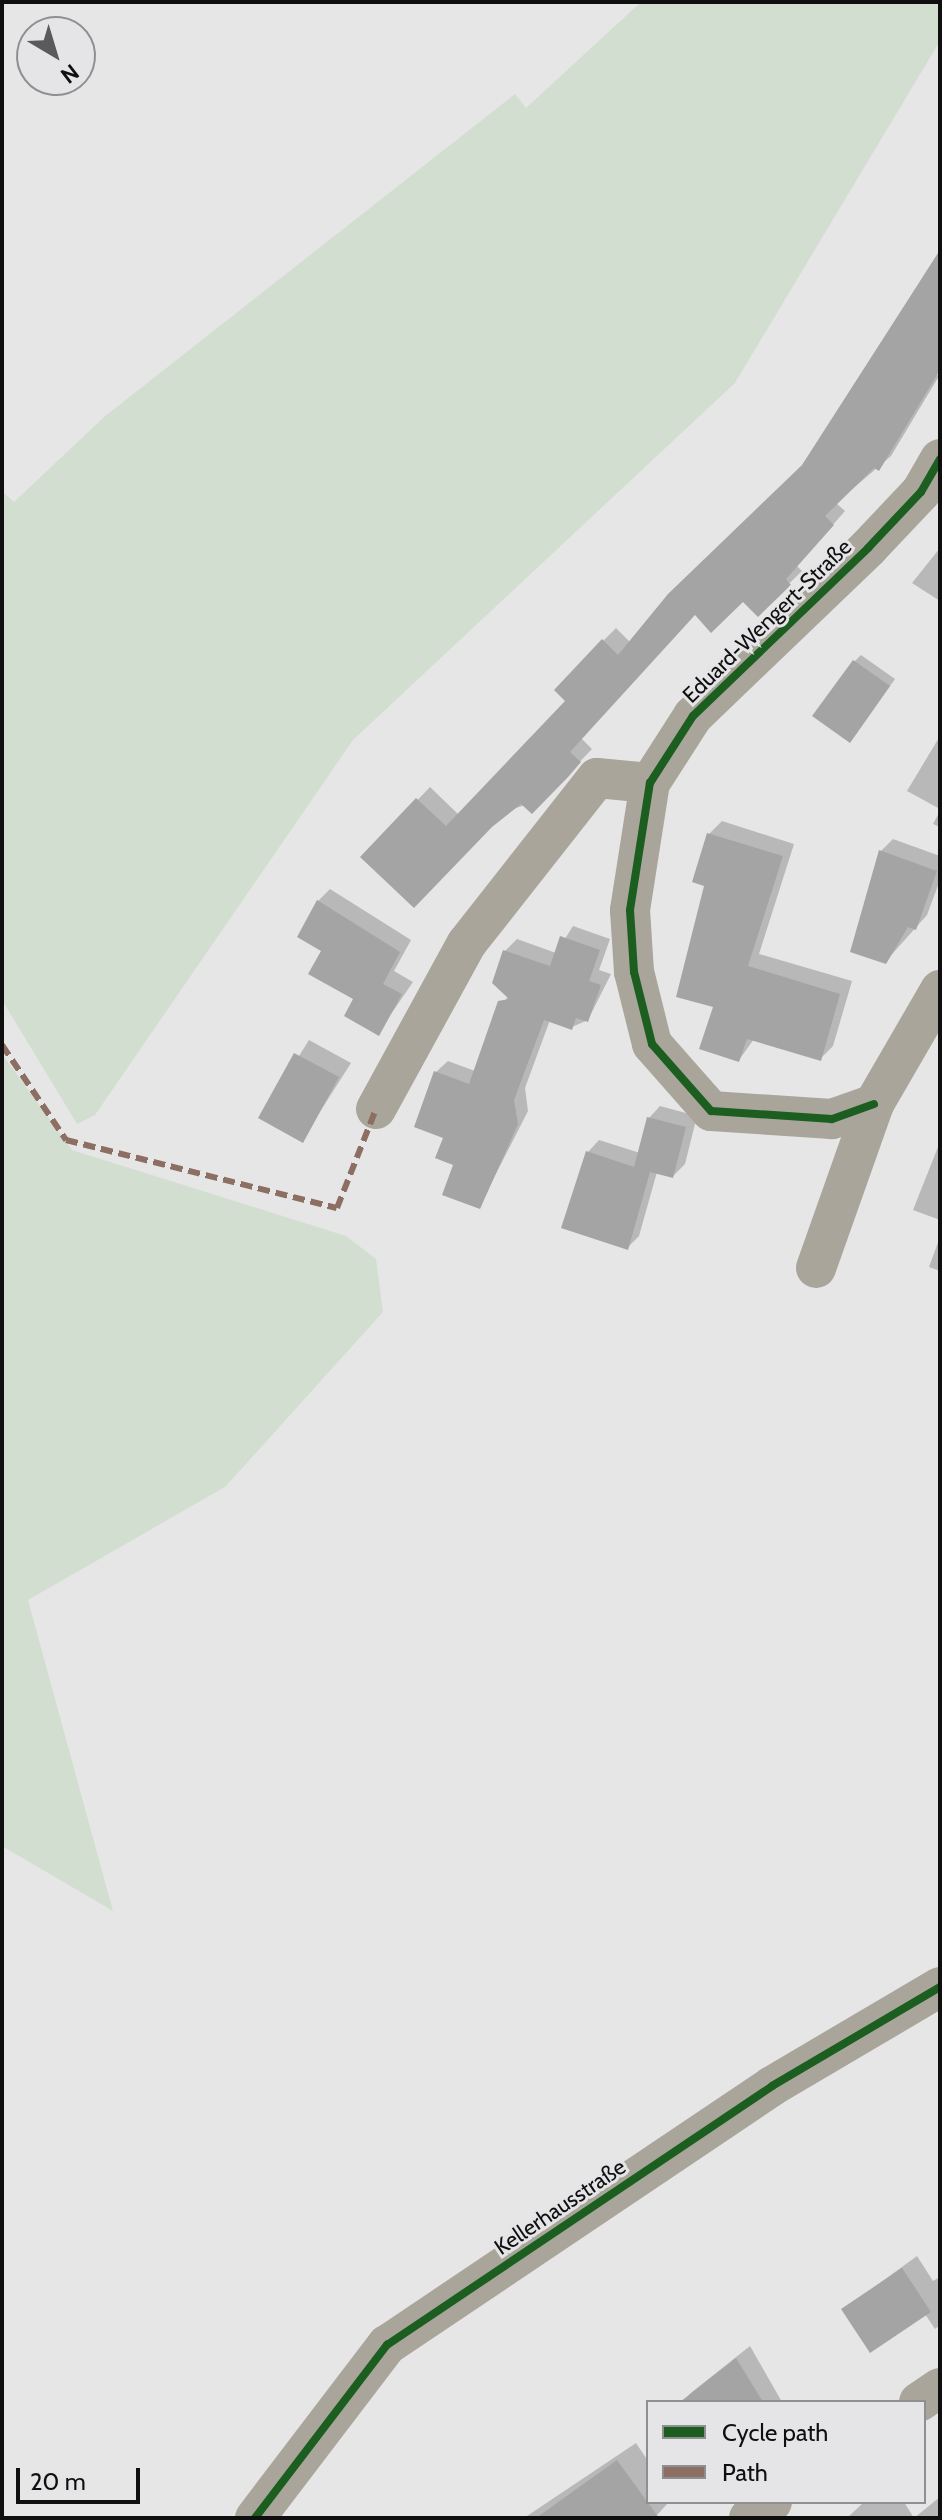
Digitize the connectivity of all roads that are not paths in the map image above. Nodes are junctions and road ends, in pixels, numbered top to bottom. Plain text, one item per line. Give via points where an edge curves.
1 (940, 459) edge
2 (650, 783) junction
3 (940, 990) edge
4 (874, 1104) junction
5 (376, 1109) dead end
6 (816, 1268) dead end
7 (940, 1987) edge
8 (940, 2388) edge
9 (922, 2400) edge
10 (769, 2504) edge
11 (255, 2518) edge
12 (749, 2518) edge

1 - 2 street, Eduard-Wengert-Straße via 921,492 868,548 693,716
2 - 4 street, Eduard-Wengert-Straße via 630,910 634,972 652,1044 711,1111 832,1119
2 - 5 street via 597,778 467,943
3 - 4 street
4 - 6 street
7 - 11 street, Kellerhausstraße via 772,2086 387,2345
8 - 9 street
10 - 12 street

